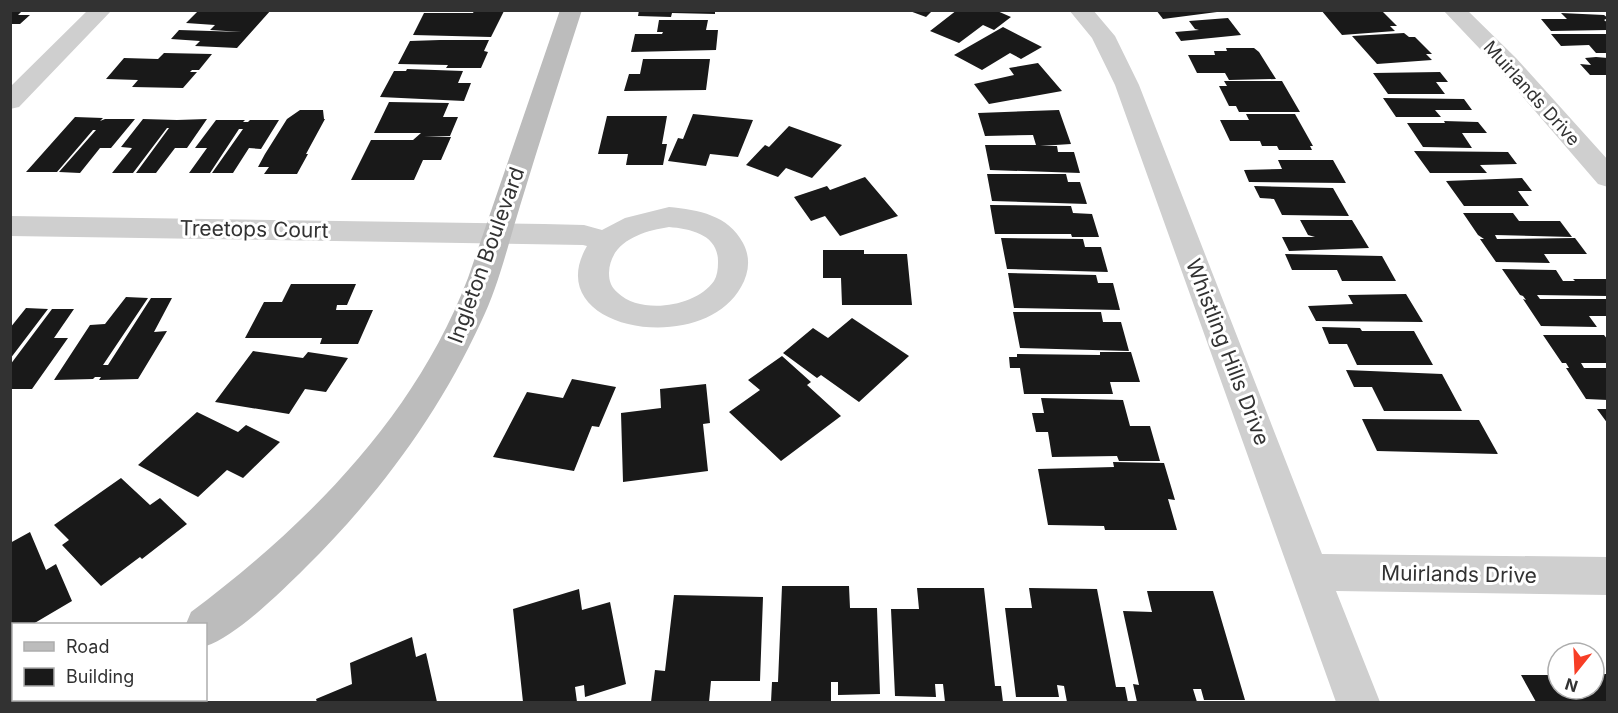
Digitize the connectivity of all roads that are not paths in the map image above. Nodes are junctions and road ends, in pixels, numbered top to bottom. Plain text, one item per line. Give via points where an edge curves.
1 (101, 10) edge
2 (571, 10) edge
3 (1080, 10) edge
4 (1454, 10) edge
5 (10, 102) edge
6 (1608, 178) edge
7 (10, 226) edge
8 (497, 233) junction
9 (607, 242) junction
10 (1311, 572) junction
11 (1608, 576) edge
12 (207, 625) edge
13 (1358, 702) edge

1 - 5 street
2 - 8 street, Ingleton Boulevard
3 - 10 street, Whistling Hills Drive via 1103,36 1127,85
4 - 6 street, Muirlands Drive via 1507,63
7 - 8 street, Treetops Court
8 - 9 street, Treetops Court via 584,235
8 - 12 street, Ingleton Boulevard via 452,350 375,467 275,570
9 - 9 street via 634,224 651,219 690,219 724,236 733,250 735,266 729,283 697,309 674,316 627,313 609,303 597,290 593,273
10 - 11 street, Muirlands Drive
10 - 13 street, Whistling Hills Drive

